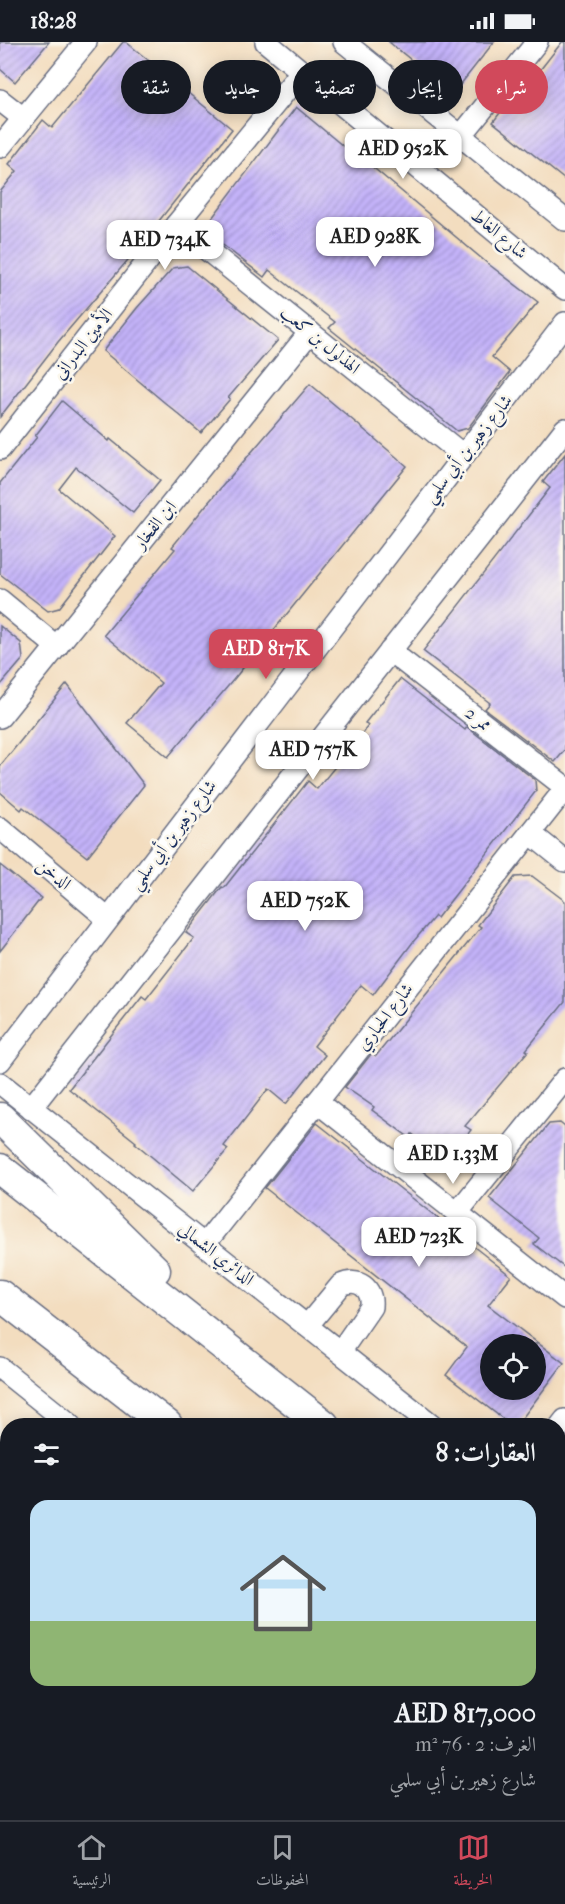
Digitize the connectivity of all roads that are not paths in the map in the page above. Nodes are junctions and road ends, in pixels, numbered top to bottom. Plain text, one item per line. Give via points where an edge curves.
1 (86, 42) edge
2 (266, 42) edge
3 (344, 42) edge
4 (535, 43) edge
5 (293, 64) edge
6 (293, 82) edge
7 (0, 100) edge
8 (354, 114) edge
9 (23, 118) junction
10 (461, 136) junction
11 (0, 147) edge
12 (565, 220) edge
13 (176, 225) junction
14 (565, 289) edge
15 (565, 324) edge
16 (310, 332) junction
17 (565, 429) edge
18 (0, 449) edge
19 (463, 455) junction
20 (0, 600) edge
21 (57, 647) junction
22 (390, 651) junction
23 (0, 717) edge
24 (565, 788) edge
25 (0, 828) edge
26 (530, 833) junction
27 (565, 861) edge
28 (108, 919) junction
29 (0, 1061) edge
30 (0, 1083) edge
31 (562, 1090) edge
32 (317, 1102) junction
33 (31, 1108) junction
34 (0, 1118) edge
35 (0, 1169) edge
36 (457, 1213) junction
37 (204, 1245) junction
38 (3, 1297) edge
39 (565, 1298) edge
40 (307, 1326) junction
41 (340, 1352) junction
42 (0, 1368) edge
43 (266, 1379) junction
44 (62, 1418) edge
45 (158, 1418) edge
46 (315, 1418) edge
47 (423, 1418) edge

1 - 9 street
2 - 5 street, شارع الغاط
3 - 10 street
4 - 10 street
6 - 13 street, الأمين البدراني
7 - 9 street
8 - 14 street, شارع الغاط
9 - 11 street
10 - 12 street
13 - 16 street, الهذلول بن كعب
13 - 18 street, الأمين البدراني
15 - 19 street, شارع زهير بن أبي سلمي
16 - 19 street, الهذلول بن كعب
16 - 21 street, ابن الفخار
17 - 22 street
19 - 28 street, شارع زهير بن أبي سلمي
20 - 21 street
21 - 23 street, ابن الفخار
22 - 24 street, ممر 2
22 - 33 street
24 - 26 street, شارع الحباري
25 - 28 street, الدخن
26 - 27 street
26 - 32 street, شارع الحباري
28 - 29 street, شارع زهير بن أبي سلمي
30 - 33 street, الدائري الشمالي
31 - 36 street
32 - 36 street
32 - 37 street, شارع الحباري
33 - 37 street, الدائري الشمالي
34 - 43 highway
35 - 43 highway
36 - 39 street
37 - 40 street, الدائري الشمالي
38 - 45 highway
40 - 41 street, الدائري الشمالي
40 - 41 street via 341,1285 356,1282 369,1292 371,1307
41 - 47 street, الدائري الشمالي
42 - 44 street
43 - 46 highway

